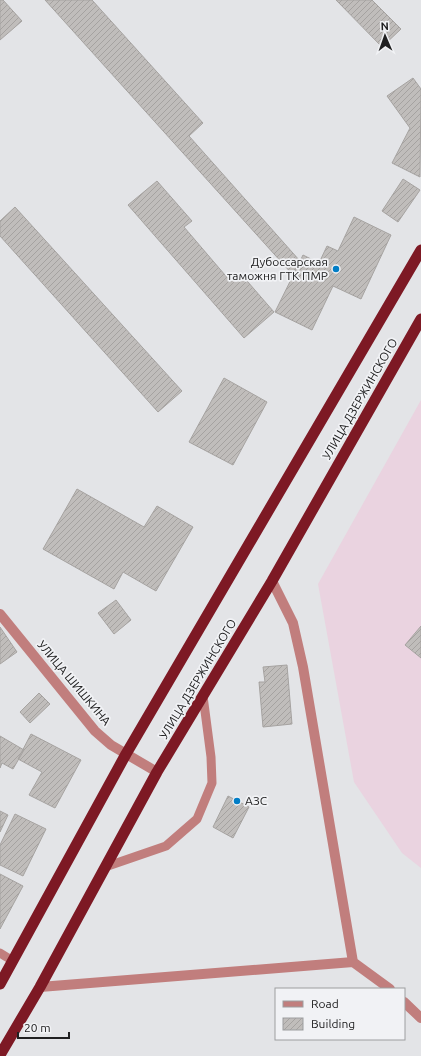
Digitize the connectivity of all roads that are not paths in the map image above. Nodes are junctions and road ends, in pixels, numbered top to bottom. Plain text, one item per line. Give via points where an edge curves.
1 (421, 250) edge
2 (421, 319) edge
3 (272, 581) junction
4 (0, 614) edge
5 (203, 696) junction
6 (126, 754) junction
7 (157, 772) junction
8 (105, 868) junction
9 (0, 953) edge
10 (13, 961) junction
11 (353, 962) junction
12 (0, 984) edge
13 (40, 987) junction
14 (389, 988) edge
15 (405, 1003) edge
16 (421, 1018) edge
17 (0, 1055) edge

1 - 6 highway, УЛИЦА ДЗЕРЖИНСКОГО
2 - 3 highway, УЛИЦА ДЗЕРЖИНСКОГО
3 - 5 highway, УЛИЦА ДЗЕРЖИНСКОГО
3 - 11 street via 293,623 303,667
4 - 6 street, УЛИЦА ШИШКИНА via 96,732
5 - 7 highway, УЛИЦА ДЗЕРЖИНСКОГО
5 - 8 lane via 212,783 197,819 166,846
6 - 7 street, УЛИЦА ШИШКИНА
6 - 10 highway, УЛИЦА ДЗЕРЖИНСКОГО
7 - 8 highway, УЛИЦА ДЗЕРЖИНСКОГО
8 - 13 highway, УЛИЦА ДЗЕРЖИНСКОГО
9 - 10 lane
10 - 12 highway, УЛИЦА ДЗЕРЖИНСКОГО
11 - 13 street
11 - 14 street
13 - 17 highway, УЛИЦА ДЗЕРЖИНСКОГО
15 - 16 street

